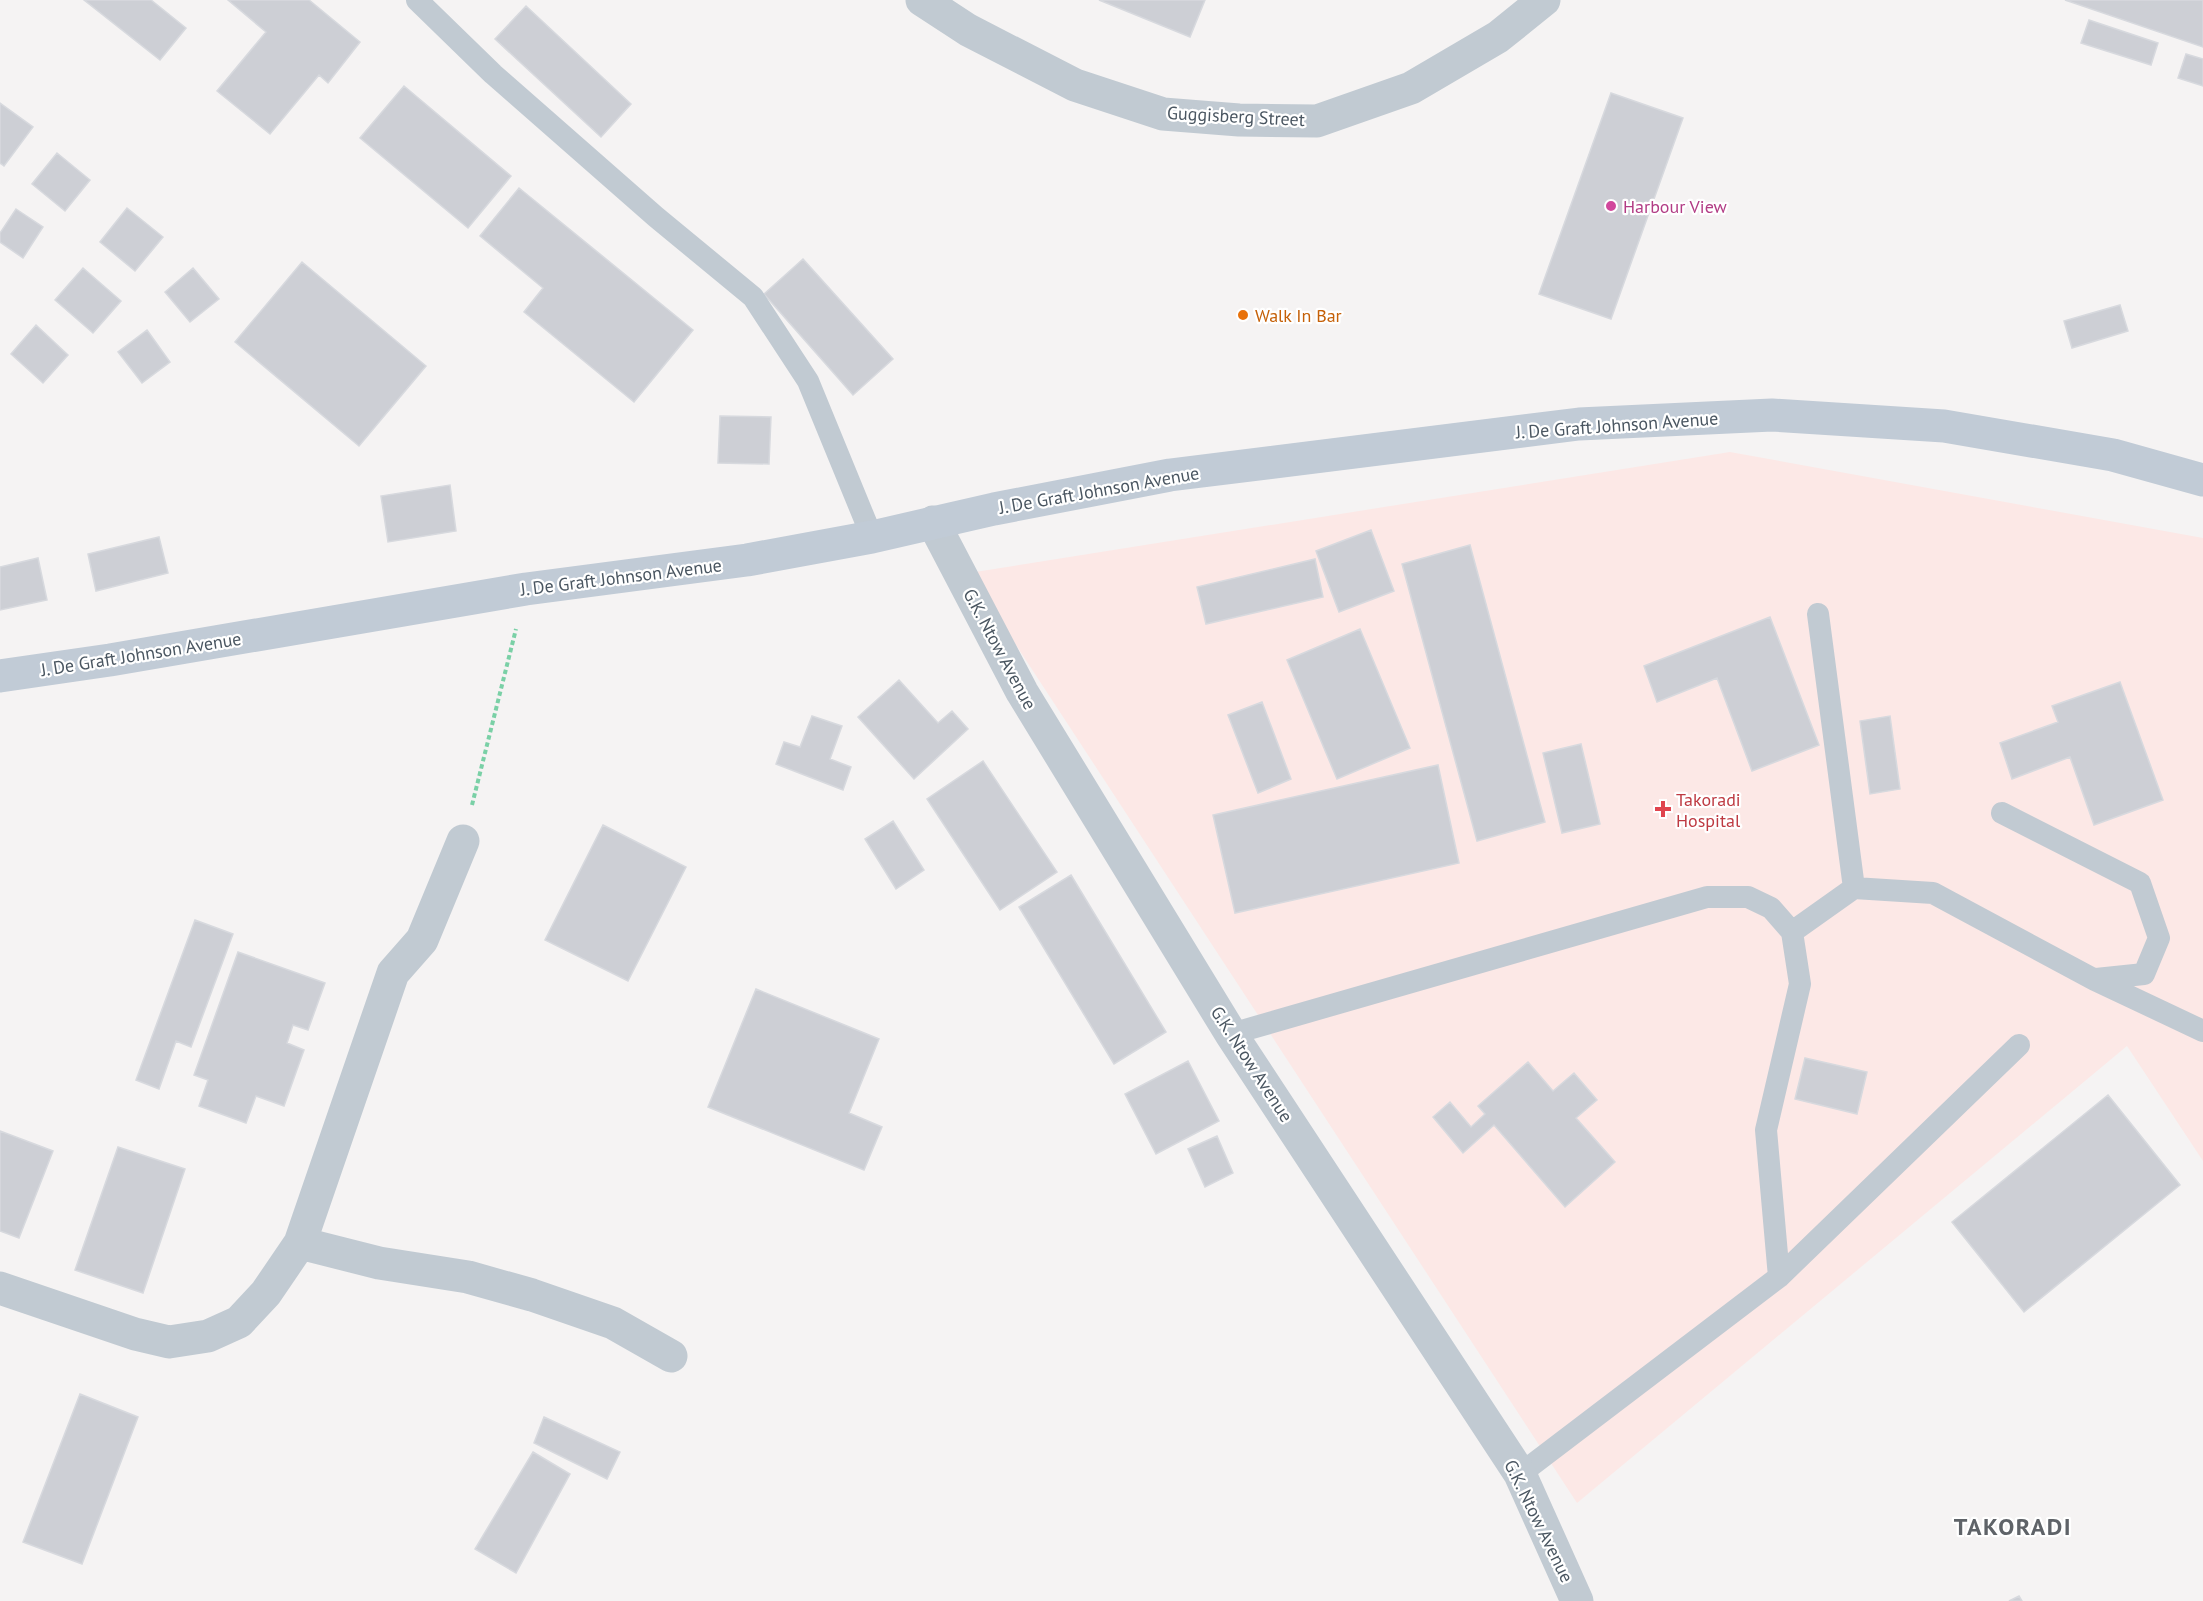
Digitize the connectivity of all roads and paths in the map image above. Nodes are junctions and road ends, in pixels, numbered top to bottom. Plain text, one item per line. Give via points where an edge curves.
1 (417, 0) edge
2 (922, 0) edge
3 (1544, 0) edge
4 (2203, 480) edge
5 (933, 522) junction
6 (872, 537) junction
7 (526, 589) junction
8 (1818, 614) dead end
9 (0, 676) edge
10 (2002, 813) dead end
11 (463, 840) joint
12 (1854, 888) junction
13 (1792, 932) junction
14 (2095, 980) junction
15 (2203, 1031) edge
16 (1232, 1034) junction
17 (2019, 1046) dead end
18 (300, 1243) junction
19 (1779, 1278) junction
20 (0, 1288) edge
21 (671, 1356) dead end
22 (1520, 1474) junction
23 (1577, 1601) edge

1 - 6 lane via 501,81 753,297 808,381
2 - 3 street, Guggisberg Street via 968,30 1075,85 1163,114 1306,121 1317,121 1411,88 1498,37
4 - 5 street, J. De Graft Johnson Avenue via 2113,455 1944,426 1772,415 1579,424 1170,475
5 - 6 street, J. De Graft Johnson Avenue
5 - 16 street, G.K. Ntow Avenue via 1022,692
6 - 7 street, J. De Graft Johnson Avenue via 747,560
7 - 9 street, J. De Graft Johnson Avenue
7 - 11 path
8 - 12 lane
10 - 14 lane via 2140,883 2159,938 2144,974
11 - 18 street via 422,940 393,973
12 - 13 lane
12 - 14 lane via 1933,893
13 - 16 lane via 1771,908 1748,897 1707,897
13 - 19 lane via 1800,984 1766,1130
14 - 15 lane
16 - 22 street, G.K. Ntow Avenue
17 - 19 lane
18 - 20 street via 266,1293 238,1322 208,1336 169,1342
18 - 21 street via 379,1263 468,1276 613,1323
19 - 22 lane
22 - 23 street, G.K. Ntow Avenue

